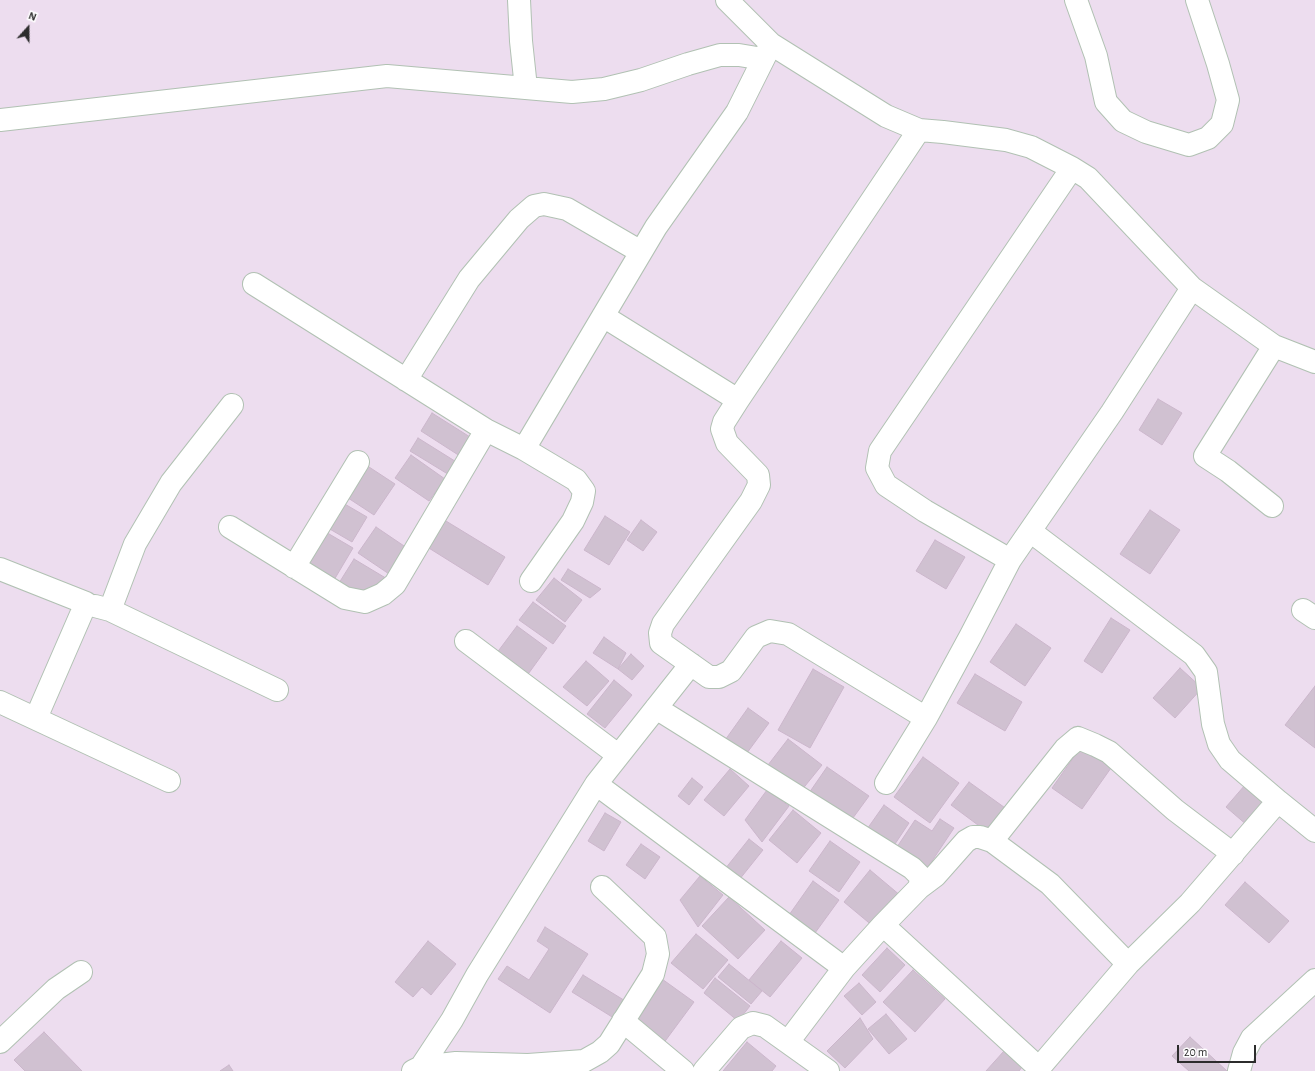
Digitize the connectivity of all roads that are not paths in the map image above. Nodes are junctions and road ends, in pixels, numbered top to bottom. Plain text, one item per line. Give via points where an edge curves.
1 (519, 0) edge
2 (727, 0) edge
3 (1076, 0) edge
4 (1197, 0) edge
5 (767, 51) junction
6 (526, 88) junction
7 (0, 120) edge
8 (919, 130) junction
9 (1072, 168) junction
10 (641, 252) junction
11 (254, 284) dead end
12 (1192, 288) junction
13 (603, 316) junction
14 (1274, 346) junction
15 (1315, 362) edge
16 (406, 380) junction
17 (738, 400) junction
18 (232, 405) dead end
19 (486, 430) junction
20 (524, 449) junction
21 (358, 462) dead end
22 (1272, 506) dead end
23 (230, 527) dead end
24 (1030, 531) junction
25 (1010, 560) junction
26 (294, 567) junction
27 (0, 569) edge
28 (531, 581) dead end
29 (86, 604) junction
30 (110, 610) junction
31 (466, 641) dead end
32 (691, 664) junction
33 (277, 690) dead end
34 (0, 702) edge
35 (656, 708) junction
36 (36, 718) junction
37 (926, 718) junction
38 (618, 755) junction
39 (169, 781) dead end
40 (886, 783) dead end
41 (596, 784) junction
42 (1278, 801) junction
43 (1315, 831) edge
44 (992, 841) junction
45 (1233, 854) junction
46 (602, 887) dead end
47 (919, 888) junction
48 (884, 925) junction
49 (1128, 964) junction
50 (844, 968) junction
51 (81, 972) dead end
52 (1315, 980) edge
53 (623, 1021) junction
54 (0, 1042) edge
55 (788, 1042) junction
56 (530, 1068) edge
57 (416, 1069) edge
58 (675, 1069) edge
59 (1040, 1070) edge
60 (704, 1071) edge
61 (828, 1071) edge
62 (1239, 1071) edge

1 - 6 street
2 - 5 street
3 - 4 street via 1096,56 1106,102 1123,121 1146,132 1189,145 1208,138 1222,124 1228,100
5 - 6 street via 720,55 604,89 572,92
5 - 8 street via 886,116
5 - 10 street via 737,112
6 - 7 street via 387,76
8 - 9 street via 1006,140 1031,147
8 - 17 street
9 - 12 street via 1088,178
9 - 25 street via 880,451 877,468 886,485 925,511
10 - 13 street
10 - 16 street via 567,208 544,204 534,206 519,219 469,279
11 - 16 street
12 - 14 street
12 - 24 street via 1112,412
13 - 17 street
13 - 20 street
14 - 15 street
14 - 22 street via 1205,456
16 - 19 street
17 - 32 street via 722,429 727,443 758,475 759,485 751,501 663,624 660,633 662,643
18 - 30 street via 167,490 135,544
19 - 20 street
19 - 26 street via 395,584 383,594 365,602 345,598
20 - 28 street via 576,480 584,491 573,521
21 - 26 street
23 - 26 street
24 - 25 street
24 - 42 street via 1194,655 1206,672 1219,744 1230,760
25 - 37 street
27 - 29 street
29 - 30 street
29 - 36 street
30 - 33 street
31 - 38 street
32 - 35 street
32 - 37 street via 709,676 720,677 731,671 756,637 770,631 788,634
34 - 36 street
35 - 38 street
35 - 47 street via 912,868 920,876
36 - 39 street
37 - 40 street
38 - 41 street
41 - 50 street
41 - 57 street via 477,975 452,1020
42 - 43 street
42 - 45 street
44 - 45 street via 1065,749 1078,738 1109,752 1175,810
44 - 47 street via 973,837 966,841 935,876
44 - 49 street via 1050,884
45 - 49 street via 1190,903
46 - 53 street via 655,937 658,954 653,974
47 - 48 street
48 - 50 street
48 - 59 street
49 - 59 street
50 - 55 street
51 - 54 street via 56,989
52 - 62 street via 1252,1038
53 - 56 street via 609,1044 584,1061
53 - 58 street
55 - 60 street via 765,1026 752,1023 741,1028
55 - 61 street
56 - 57 street via 456,1063

